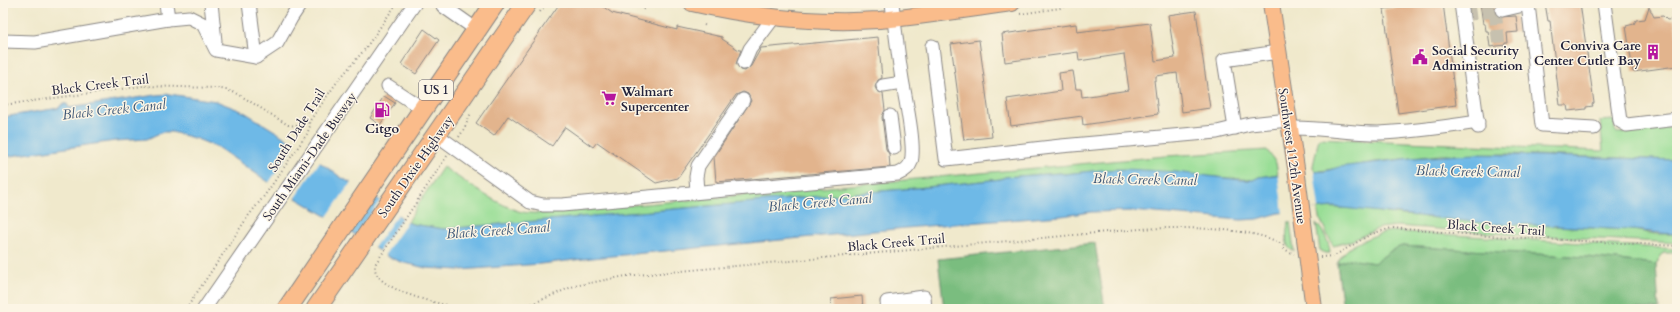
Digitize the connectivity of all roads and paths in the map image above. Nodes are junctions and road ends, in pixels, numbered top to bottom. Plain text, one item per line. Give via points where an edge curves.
1 (166, 3) edge
2 (211, 3) edge
3 (249, 3) edge
4 (289, 3) edge
5 (301, 3) edge
6 (397, 3) edge
7 (415, 3) edge
8 (495, 3) edge
9 (527, 3) edge
10 (692, 3) edge
11 (1012, 3) edge
12 (1271, 3) edge
13 (1461, 3) edge
14 (1604, 3) edge
15 (443, 6) dead end
16 (643, 9) dead end
17 (646, 10) dead end
18 (1502, 10) tunnel mouth
19 (893, 11) edge
20 (774, 17) junction
21 (291, 18) junction
22 (168, 19) junction
23 (477, 30) junction
24 (3, 41) edge
25 (932, 46) dead end
26 (216, 50) junction
27 (1278, 52) junction
28 (256, 57) junction
29 (744, 63) dead end
30 (902, 83) junction
31 (388, 86) dead end
32 (883, 86) dead end
33 (743, 100) dead end
34 (3, 106) edge
35 (423, 109) junction
36 (908, 113) junction
37 (1677, 119) edge
38 (309, 122) junction
39 (1289, 124) junction
40 (1235, 128) junction
41 (1594, 128) dead end
42 (437, 135) junction
43 (912, 146) junction
44 (442, 163) dead end
45 (697, 192) junction
46 (1677, 246) edge
47 (1294, 254) dead end
48 (1321, 257) dead end
49 (186, 309) edge
50 (204, 309) edge
51 (287, 309) edge
52 (316, 309) edge
53 (468, 309) edge
54 (496, 309) edge
55 (888, 309) edge
56 (925, 309) edge
57 (1314, 309) edge

1 - 22 street
2 - 26 street
3 - 28 street
4 - 21 street
5 - 21 street
6 - 38 path, South Dade Trail
7 - 50 street, South Miami-Dade Busway
8 - 23 highway, South Dixie Highway / US 1
9 - 42 highway, South Dixie Highway / US 1
10 - 20 main road
11 - 19 main road
12 - 27 main road, Southwest 112th Avenue
13 - 39 street via 1478,124 1377,133
14 - 37 street via 1622,123 1627,126
15 - 23 street
16 - 17 path
18 - 41 street via 1528,4 1542,125
19 - 20 main road via 840,20
19 - 30 street
20 - 29 street via 750,49
21 - 28 street via 277,43
22 - 24 street via 35,42
22 - 26 street via 189,17 203,24
23 - 35 highway, South Dixie Highway / US 1
25 - 40 street via 946,159 1210,133
26 - 28 street
27 - 39 main road, Southwest 112th Avenue
27 - 40 street via 1224,60
30 - 32 street
30 - 36 street
31 - 35 street
33 - 45 street via 698,166
34 - 38 path, Black Creek Trail via 138,87 216,88 238,94 288,125 298,126
35 - 51 highway, South Dixie Highway / US 1
36 - 43 street
36 - 43 street via 888,117 891,148
38 - 49 path, South Dade Trail via 306,134 265,195 248,215
39 - 40 street
39 - 57 main road, Southwest 112th Avenue
42 - 45 street via 530,202 539,205
42 - 52 highway, South Dixie Highway / US 1
43 - 45 street via 912,161 909,167 904,172 892,175
44 - 53 path via 379,258 374,270 376,275 389,284 426,301
46 - 48 path, Black Creek Trail via 1392,228 1371,234 1334,256
47 - 54 path, Black Creek Trail via 1272,239 1234,231 1146,229 642,274 587,283 534,303
55 - 56 street via 887,302 924,297

